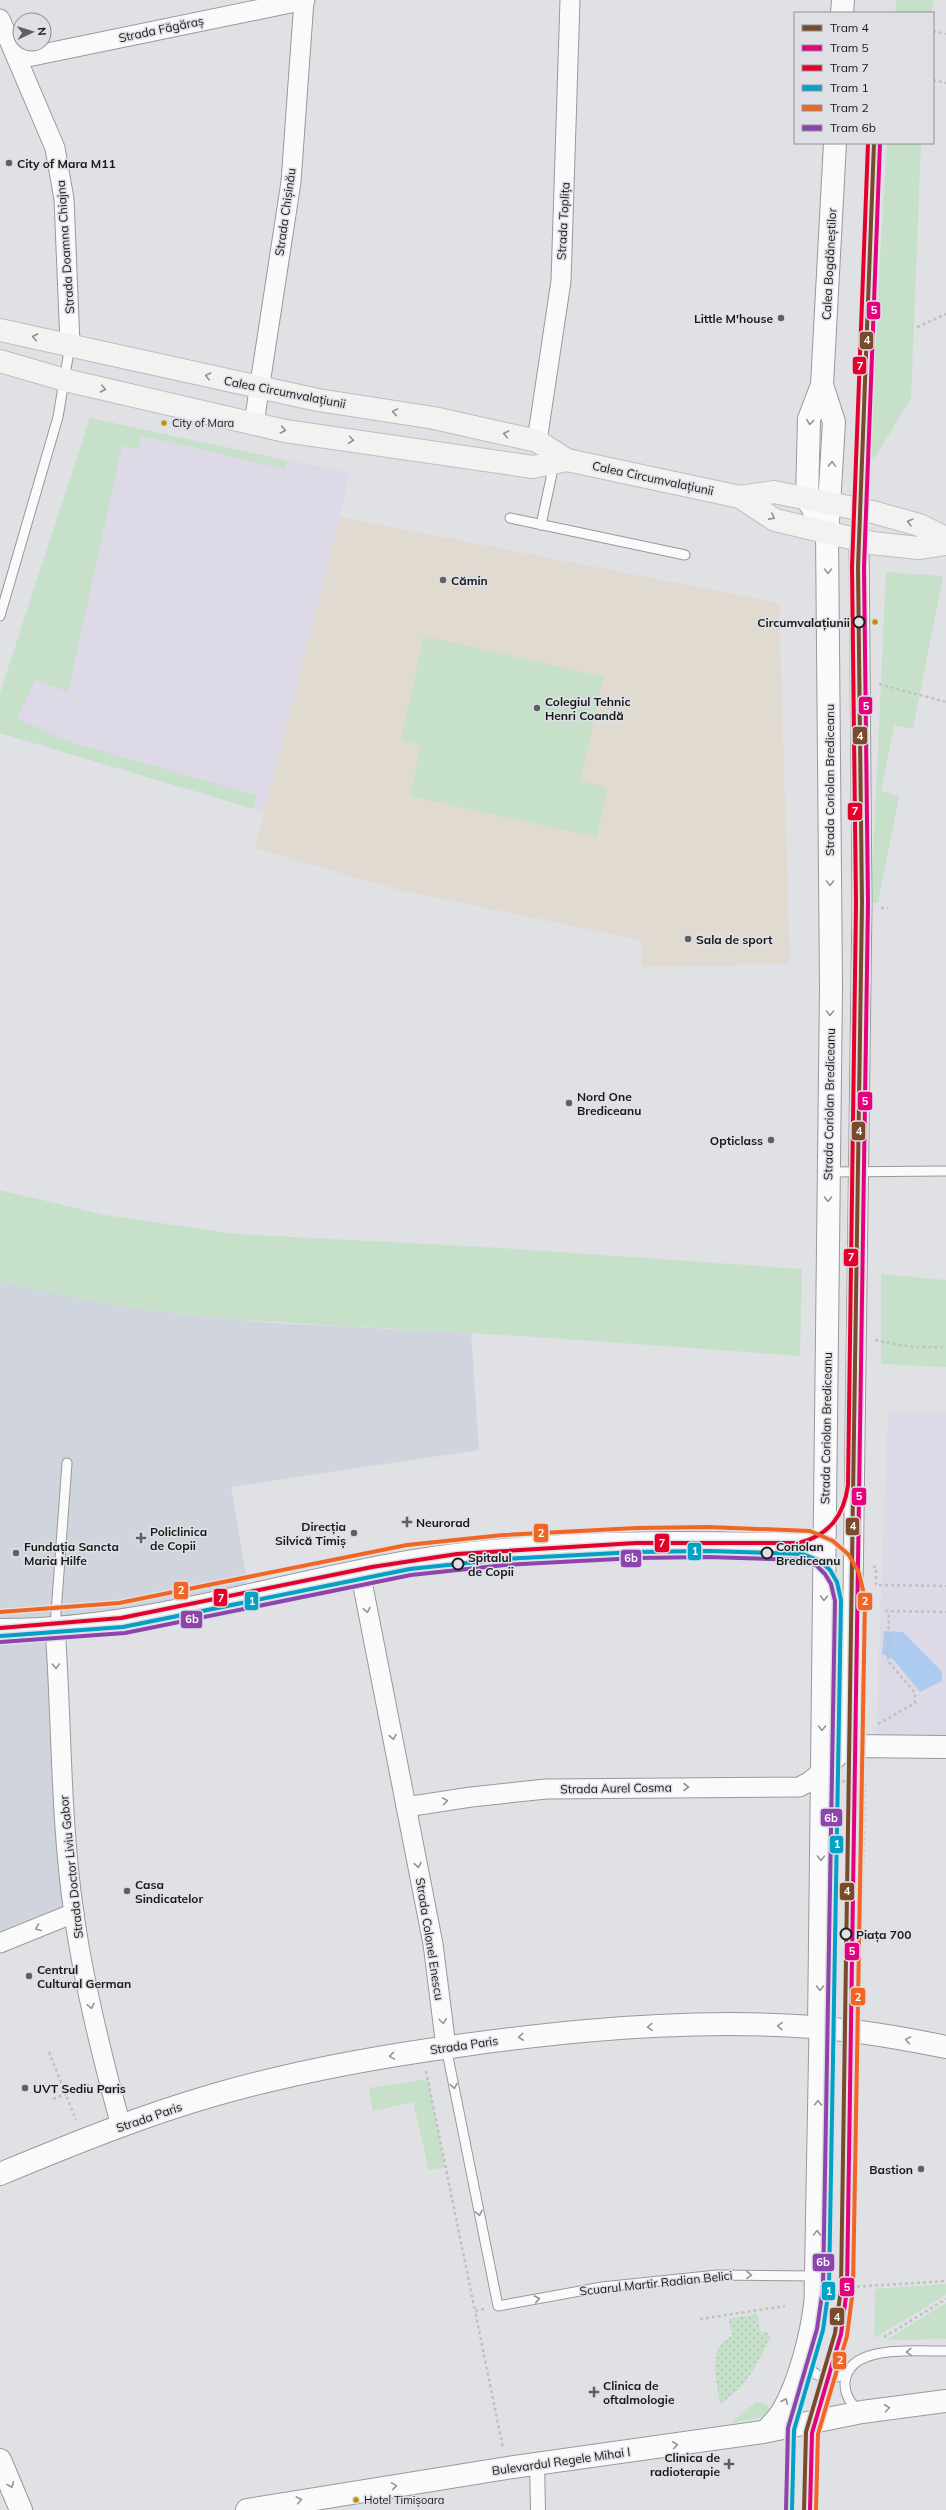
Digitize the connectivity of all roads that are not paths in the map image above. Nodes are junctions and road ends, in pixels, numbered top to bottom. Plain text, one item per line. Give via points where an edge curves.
1 (304, 0) edge
2 (570, 0) edge
3 (843, 0) edge
4 (842, 12) edge
5 (0, 19) edge
6 (18, 59) junction
7 (835, 144) edge
8 (0, 330) edge
9 (70, 344) junction
10 (0, 361) edge
11 (65, 380) junction
12 (822, 386) junction
13 (259, 388) junction
14 (254, 423) junction
15 (537, 441) junction
16 (561, 461) junction
17 (740, 497) junction
18 (807, 499) junction
19 (831, 503) junction
20 (510, 518) dead end
21 (542, 525) junction
22 (827, 532) junction
23 (946, 538) edge
24 (859, 540) junction
25 (946, 544) edge
26 (685, 555) dead end
27 (0, 616) edge
28 (828, 1172) junction
29 (946, 1172) edge
30 (858, 1173) junction
31 (66, 1463) dead end
32 (824, 1545) junction
33 (853, 1545) junction
34 (360, 1571) junction
35 (55, 1627) junction
36 (0, 1630) edge
37 (851, 1746) junction
38 (946, 1747) edge
39 (829, 1776) junction
40 (406, 1807) junction
41 (74, 1913) junction
42 (0, 1943) edge
43 (819, 2029) junction
44 (446, 2047) junction
45 (946, 2047) edge
46 (121, 2126) junction
47 (0, 2174) edge
48 (816, 2276) junction
49 (498, 2306) joint
50 (804, 2347) junction
51 (946, 2351) edge
52 (849, 2370) junction
53 (946, 2401) edge
54 (862, 2412) junction
55 (763, 2432) junction
56 (0, 2460) edge
57 (537, 2464) junction
58 (21, 2510) edge
59 (247, 2510) edge
60 (538, 2510) edge

1 - 6 street, Strada Făgăraș
1 - 13 street, Strada Chișinău via 291,182
2 - 15 street, Strada Toplița via 560,281
3 - 4 street
5 - 6 street, Strada Doamna Chiajna
6 - 9 street, Strada Doamna Chiajna via 56,148 64,199
7 - 12 street, Calea Bogdăneștilor
9 -> 8 main road, Calea Circumvalațiunii
9 - 11 lane
13 -> 9 main road, Calea Circumvalațiunii
10 - 11 main road, Calea Circumvalațiunii
11 -> 14 main road, Calea Circumvalațiunii
11 - 27 lane via 58,417
12 -> 18 street, Calea Bogdăneștilor via 809,419
19 -> 12 street, Calea Bogdăneștilor via 834,422
13 - 14 street, Strada Chișinău
15 -> 13 main road, Calea Circumvalațiunii via 434,418
14 -> 16 main road, Calea Circumvalațiunii via 312,436 532,466
15 - 16 main road, Calea Circumvalațiunii
16 - 17 main road, Calea Circumvalațiunii
16 - 21 lane
17 - 18 main road, Calea Circumvalațiunii via 774,492
17 -> 22 main road, Calea Circumvalațiunii via 775,520
18 - 19 main road, Calea Circumvalațiunii
18 - 22 street
19 - 22 street, Calea Bogdăneștilor
23 -> 19 main road, Calea Circumvalațiunii via 919,525
20 - 21 lane
21 - 26 lane
22 - 24 main road, Calea Circumvalațiunii
22 -> 28 street, Strada Coriolan Brediceanu via 830,979
24 - 25 main road, Calea Circumvalațiunii via 918,548
24 - 30 street via 862,903
28 - 30 lane
28 -> 32 street, Strada Coriolan Brediceanu
29 - 30 lane
30 - 33 street
31 - 35 lane
32 - 33 street
32 - 34 street via 708,1544 548,1548 457,1556
32 -> 39 street, Strada Coriolan Brediceanu
33 - 37 street
34 - 35 street via 122,1621
34 -> 40 street, Strada Colonel Enescu
35 - 36 street
35 -> 41 street, Strada Doctor Liviu Gabor via 60,1744
37 - 38 street
37 - 39 street via 840,1752
40 -> 39 street, Strada Aurel Cosma via 546,1789 799,1787
39 -> 43 street, Strada Coriolan Brediceanu
40 -> 44 street, Strada Colonel Enescu via 433,1944
41 -> 42 street
41 -> 46 street, Strada Doctor Liviu Gabor via 107,2077
43 -> 44 street, Strada Paris via 748,2025 632,2028 524,2037
45 -> 43 street, Strada Paris via 859,2032
48 -> 43 street, Strada Coriolan Brediceanu
44 -> 46 street, Strada Paris via 263,2081
44 -> 49 lane, Strada Colonel Enescu
46 - 47 street, Strada Paris
49 -> 48 lane, Scuarul Martir Radian Belici via 597,2287 717,2275
48 - 50 street, Strada Coriolan Brediceanu via 812,2315
50 - 52 lane via 805,2362 819,2376 836,2377
55 -> 50 street, Strada Coriolan Brediceanu via 781,2411
51 -> 52 lane via 870,2354 857,2360
52 - 54 lane via 845,2381 846,2390 852,2404
54 -> 53 street, Bulevardul Regele Mihai I
54 - 55 street, Bulevardul Regele Mihai I
57 -> 55 street, Bulevardul Regele Mihai I
56 -> 58 street
59 -> 57 street, Bulevardul Regele Mihai I
57 - 60 street

